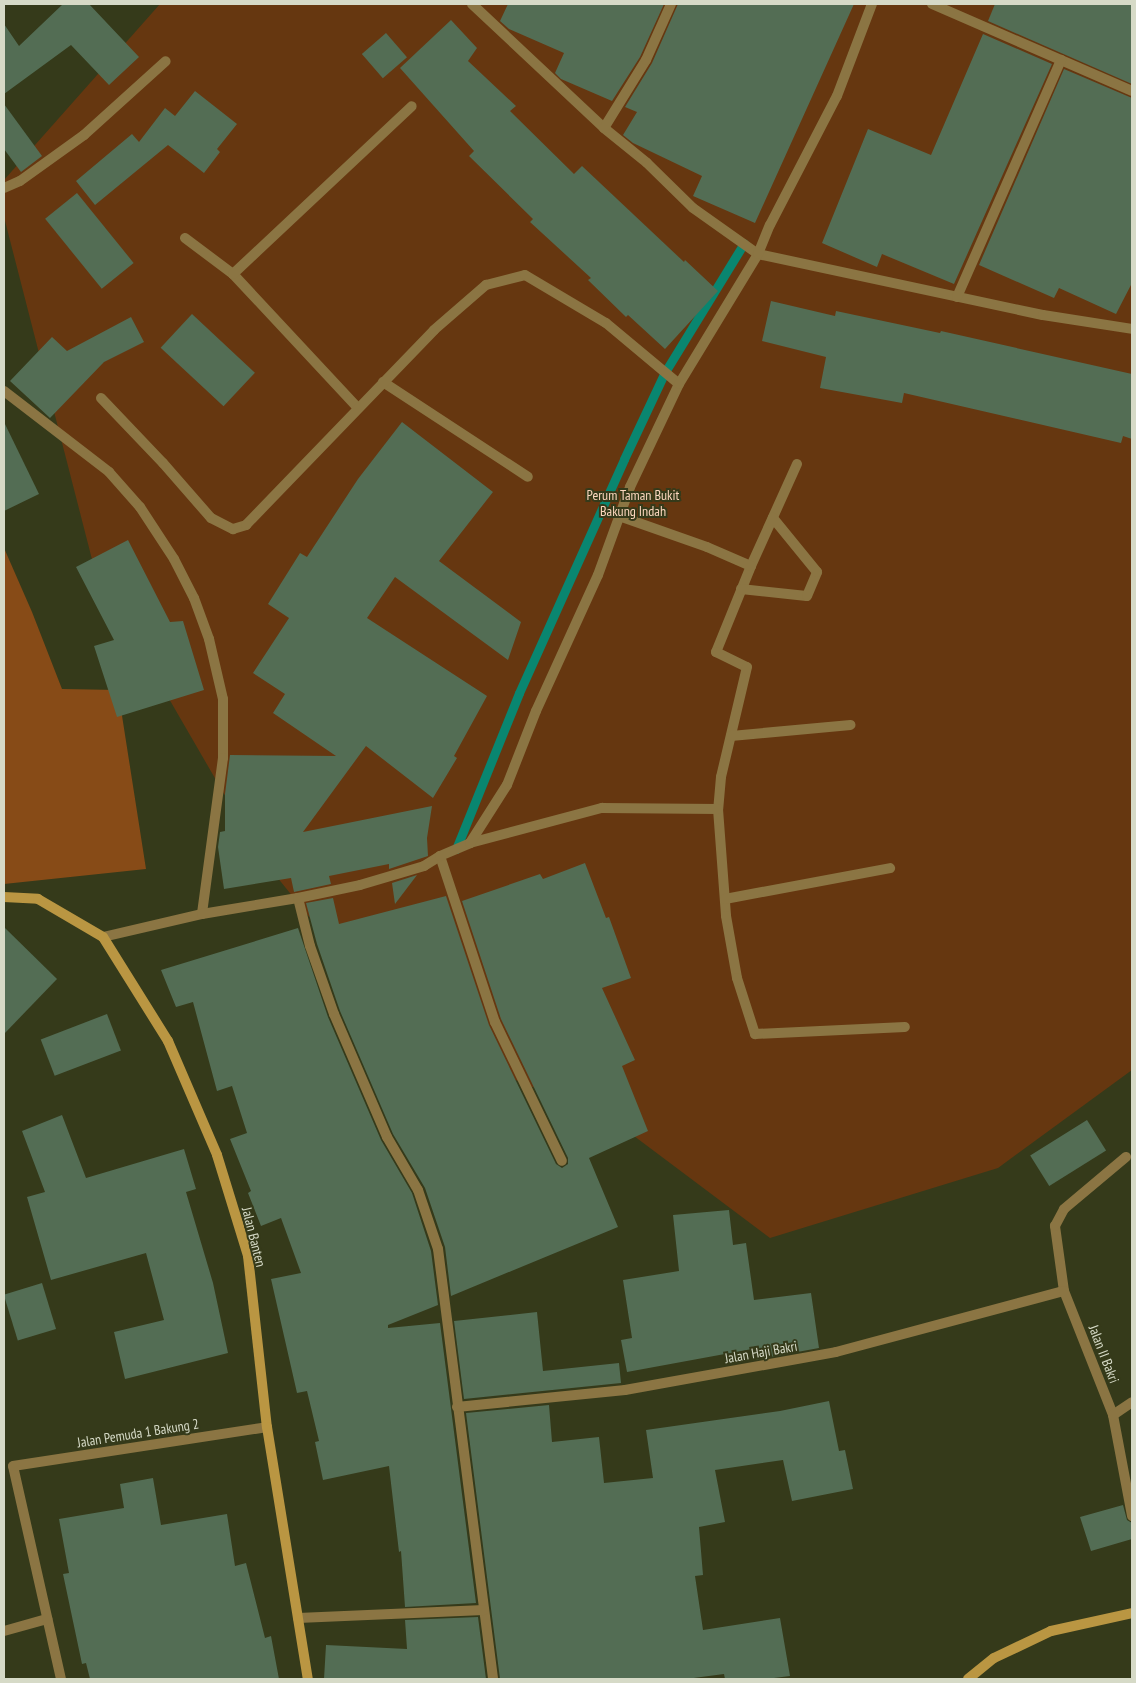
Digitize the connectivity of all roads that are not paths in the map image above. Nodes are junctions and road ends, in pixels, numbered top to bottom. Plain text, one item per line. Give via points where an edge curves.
1 (671, 4) edge
2 (872, 4) edge
3 (932, 4) edge
4 (477, 5) edge
5 (1061, 60) junction
6 (166, 61) dead end
7 (1132, 91) edge
8 (412, 106) dead end
9 (604, 128) junction
10 (4, 188) edge
11 (185, 238) dead end
12 (758, 254) junction
13 (233, 274) junction
14 (957, 296) junction
15 (1132, 317) edge
16 (1130, 328) edge
17 (383, 382) junction
18 (679, 384) junction
19 (4, 391) edge
20 (101, 398) dead end
21 (358, 408) junction
22 (797, 464) dead end
23 (528, 477) dead end
24 (619, 516) junction
25 (772, 518) junction
26 (751, 566) junction
27 (741, 589) junction
28 (850, 725) dead end
29 (730, 736) junction
30 (718, 809) junction
31 (470, 843) junction
32 (440, 856) junction
33 (890, 868) dead end
34 (4, 898) edge
35 (298, 898) junction
36 (725, 899) junction
37 (202, 914) junction
38 (103, 937) junction
39 (905, 1027) dead end
40 (1126, 1157) dead end
41 (562, 1161) dead end
42 (1064, 1291) junction
43 (1132, 1402) edge
44 (457, 1407) junction
45 (1112, 1415) junction
46 (267, 1427) junction
47 (1132, 1516) edge
48 (484, 1610) junction
49 (1132, 1613) edge
50 (47, 1618) junction
51 (298, 1618) junction
52 (4, 1631) edge
53 (61, 1679) edge
54 (308, 1679) edge
55 (493, 1679) edge
56 (968, 1679) edge

1 - 9 street via 646,60
2 - 12 street via 837,96
3 - 5 street
4 - 9 street
5 - 7 street
5 - 14 street
6 - 10 street via 84,135 20,181
8 - 13 street
9 - 12 street via 647,163 693,208
11 - 13 street
12 - 14 street
12 - 18 street
13 - 21 street
14 - 16 street
15 - 16 street
17 - 18 street via 459,306 486,284 525,275 606,323
17 - 21 street
17 - 23 street
18 - 24 street
19 - 37 street via 109,472 140,507 174,559 194,598 209,639 223,699 223,758
20 - 21 street via 211,518 233,529 246,525
22 - 25 street
24 - 26 street
24 - 31 street via 598,575 507,785
25 - 26 street
25 - 27 street via 817,572 807,596
26 - 27 street
27 - 29 street via 716,652 747,666
28 - 29 street
29 - 30 street
30 - 31 street via 602,808
30 - 36 street
31 - 32 street
32 - 35 street via 424,866
32 - 41 street via 495,1022
33 - 36 street
34 - 38 street, Jalan Banten via 38,899
35 - 37 street
35 - 44 street via 310,946 334,1014 387,1137 418,1190 438,1249
36 - 39 street via 737,978 755,1034
37 - 38 street
38 - 46 street, Jalan Banten via 168,1041 217,1155 248,1256
40 - 42 street, Jalan II Bakri via 1064,1210 1055,1226
42 - 44 street, Jalan Haji Bakri via 836,1352 625,1390
42 - 45 street, Jalan II Bakri
43 - 45 street
44 - 48 street
45 - 47 street, Jalan II Bakri
46 - 50 street, Jalan Pemuda 1 Bakung 2 via 13,1466
46 - 51 street, Jalan Banten
48 - 51 street
48 - 55 street
49 - 56 street via 1051,1632 994,1658
50 - 52 street
50 - 53 street
51 - 54 street, Jalan Banten

